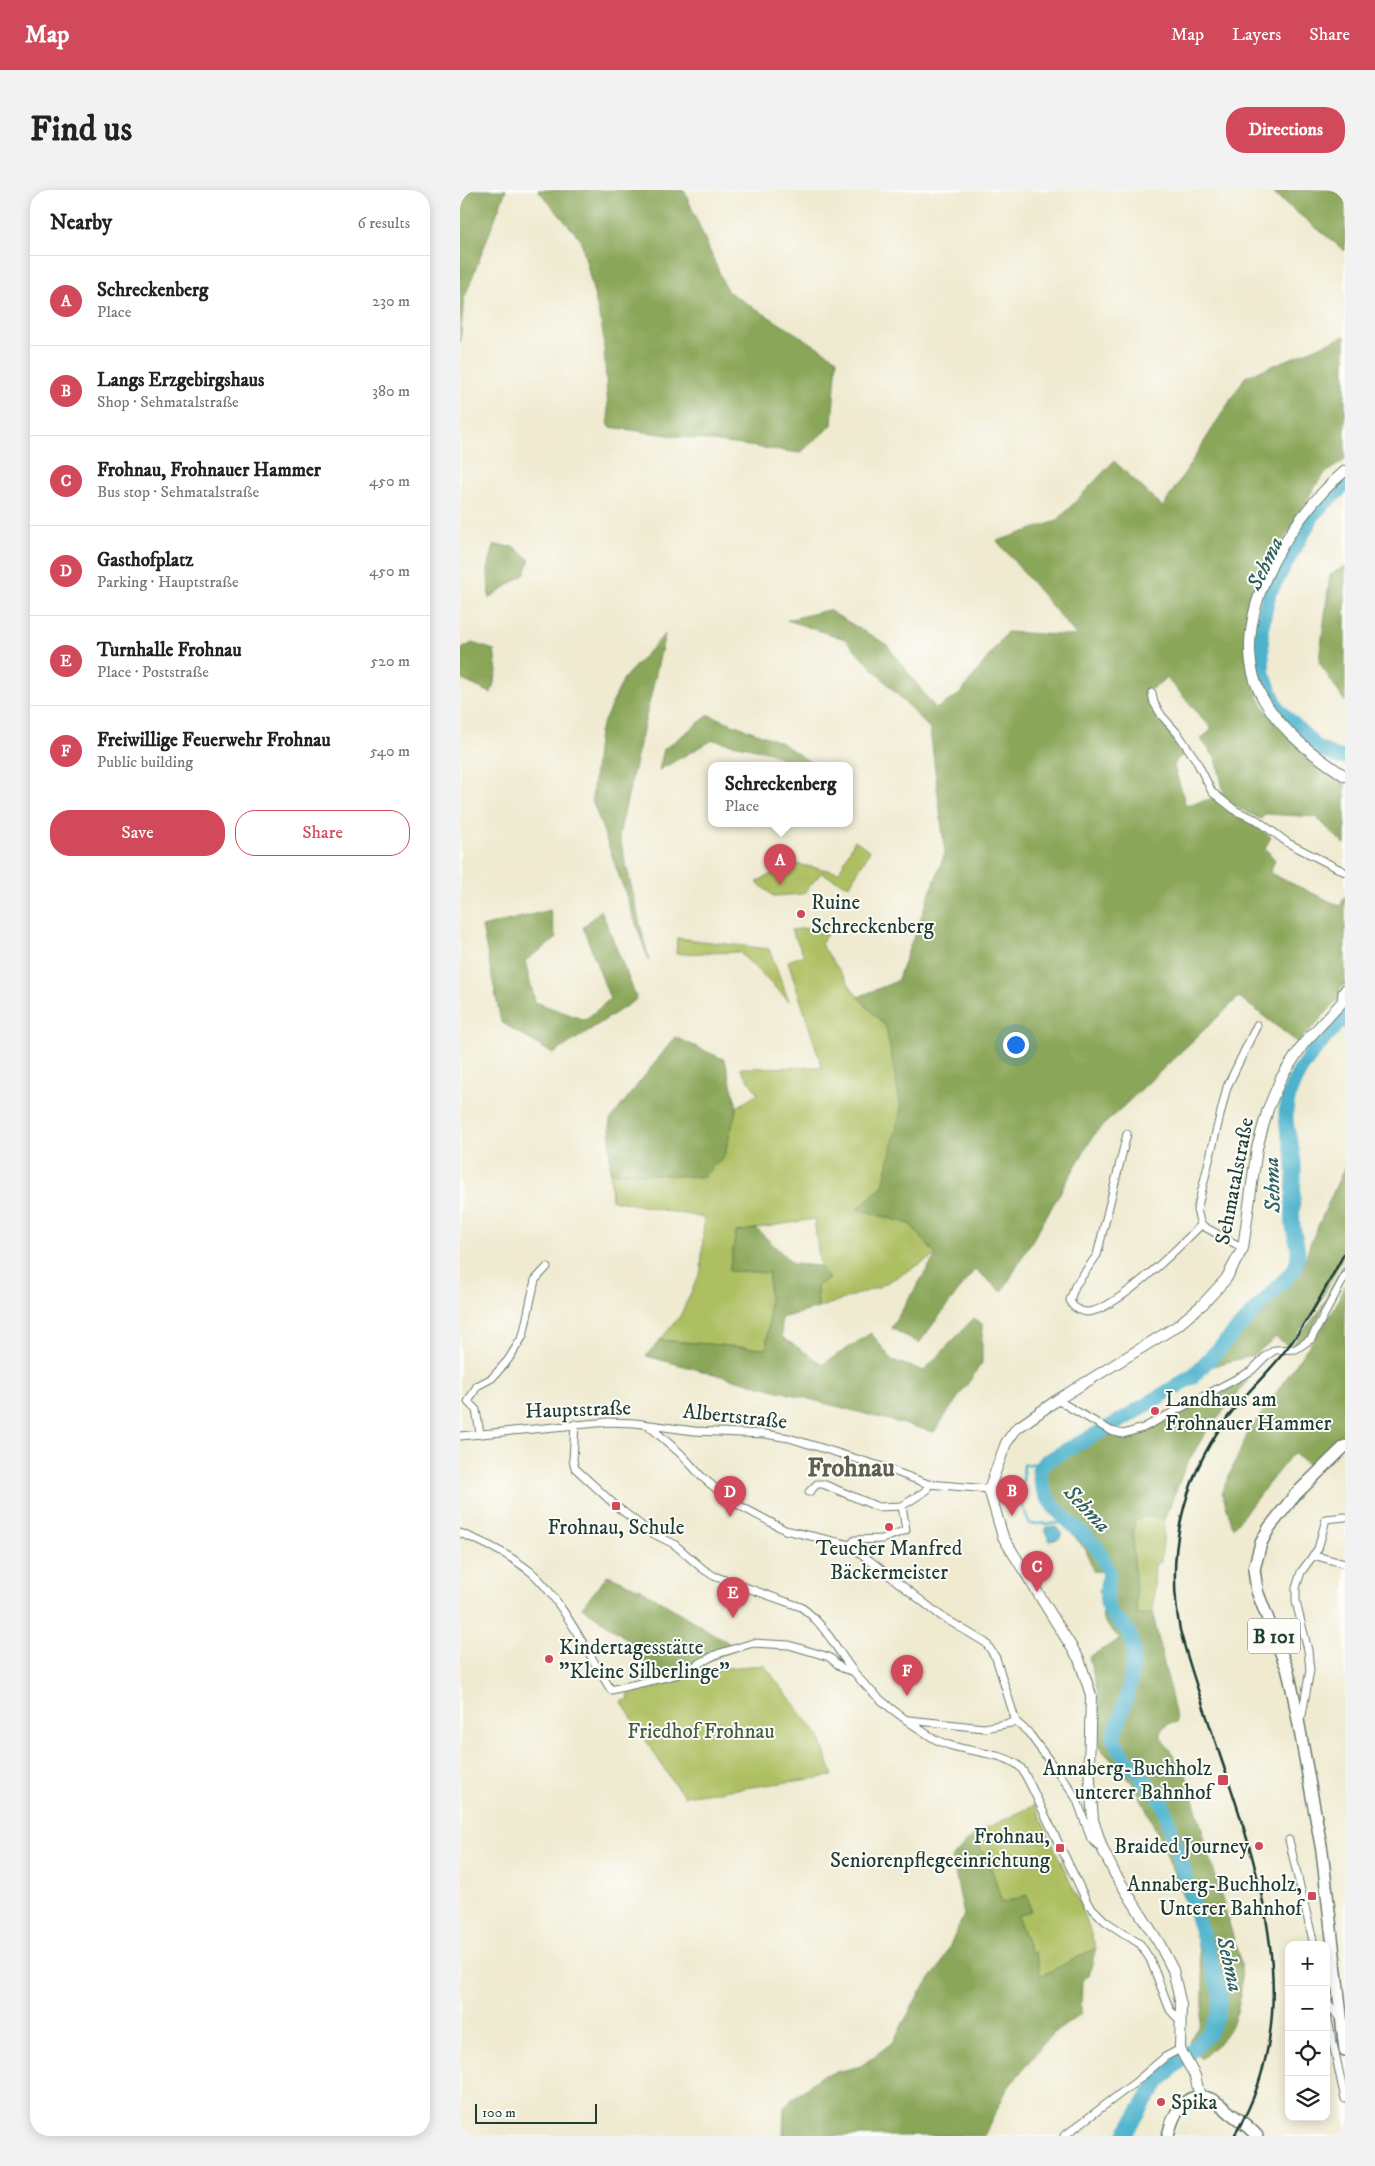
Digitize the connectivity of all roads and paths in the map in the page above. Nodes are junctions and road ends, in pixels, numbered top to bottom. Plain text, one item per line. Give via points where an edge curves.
1 (1345, 471) edge
2 (1152, 693) dead end
3 (1345, 776) edge
4 (1345, 872) edge
5 (1345, 988) edge
6 (1343, 1000) edge
7 (1257, 1025) dead end
8 (1127, 1134) dead end
9 (1200, 1225) junction
10 (1243, 1248) junction
11 (547, 1267) dead end
12 (1345, 1276) edge
13 (1057, 1400) junction
14 (575, 1424) junction
15 (649, 1426) junction
16 (480, 1433) junction
17 (460, 1436) edge
18 (1345, 1446) edge
19 (928, 1484) junction
20 (989, 1489) junction
21 (809, 1492) dead end
22 (902, 1506) junction
23 (1345, 1517) edge
24 (460, 1533) edge
25 (850, 1545) junction
26 (1315, 1552) junction
27 (1345, 1564) edge
28 (854, 1672) junction
29 (1298, 1719) junction
30 (908, 1720) junction
31 (1016, 1722) junction
32 (1289, 1840) dead end
33 (1103, 1850) junction
34 (1313, 1941) edge
35 (1330, 2006) edge
36 (1342, 2018) junction
37 (1180, 2022) junction
38 (1330, 2030) edge
39 (1345, 2050) edge
40 (1181, 2052) junction
41 (1200, 2098) junction
42 (1345, 2099) edge
43 (1064, 2136) edge
44 (1168, 2136) edge
45 (1257, 2136) edge

1 - 3 main road via 1308,508 1275,558 1250,630 1251,667 1263,700 1282,727 1313,755
2 - 4 street via 1162,716 1196,760 1212,792 1288,843
5 - 6 street
6 - 10 main road, Sehmatalstraße via 1304,1043 1281,1078 1268,1109 1257,1148
7 - 9 street via 1227,1087 1197,1210
8 - 9 street via 1096,1255 1075,1286 1070,1300 1073,1306 1087,1312 1099,1309 1144,1279
9 - 10 street
10 - 13 main road, Sehmatalstraße via 1226,1279 1177,1326
11 - 16 street via 535,1280 523,1336 508,1360 492,1378 478,1386 468,1402 476,1410
12 - 13 street via 1311,1339 1296,1349 1275,1350 1251,1371 1143,1428 1123,1434 1111,1431
13 - 20 main road, Sehmatalstraße via 1016,1429 1006,1442
14 - 15 street, Hauptstraße via 616,1422
14 - 16 street, Hauptstraße
14 - 28 street via 573,1460 580,1475 650,1532 674,1544 714,1576 800,1607 812,1615
15 - 19 street, Albertstraße via 789,1438
15 - 25 street, Hauptstraße via 719,1493 740,1506 785,1530
16 - 17 street, Hauptstraße
18 - 29 main road, B 101 via 1269,1528 1255,1560 1256,1591 1288,1671
19 - 20 street, Albertstraße
19 - 22 street via 927,1490
20 - 33 main road via 1003,1537 1079,1659 1091,1695 1090,1796 1093,1820
21 - 22 street via 817,1484 823,1484 878,1507
22 - 25 street via 906,1530 882,1539 855,1540
23 - 26 street via 1326,1520
24 - 28 street via 495,1547 532,1573 556,1602 611,1690 679,1674 717,1654 753,1643 789,1645 829,1657 842,1668
25 - 31 street, Hauptstraße via 941,1616 986,1643 996,1658
26 - 27 street
26 - 29 street via 1301,1572 1296,1588 1310,1670 1302,1715
28 - 30 street
29 - 36 main road, B 101 via 1322,1851
30 - 31 street via 984,1728
30 - 37 street via 944,1745 1003,1758 1019,1767 1088,1904 1104,1920 1140,1944 1150,1959 1170,2010
31 - 33 street, Hauptstraße via 1028,1732 1064,1780 1077,1800 1090,1839
32 - 34 street
33 - 37 main road via 1173,1970 1178,1987
35 - 36 street
36 - 39 main road, B 101
37 - 40 main road
38 - 42 street
40 - 41 main road via 1199,2086
40 - 43 street via 1165,2057
41 - 44 main road via 1180,2106 1172,2119
41 - 45 main road via 1215,2102

